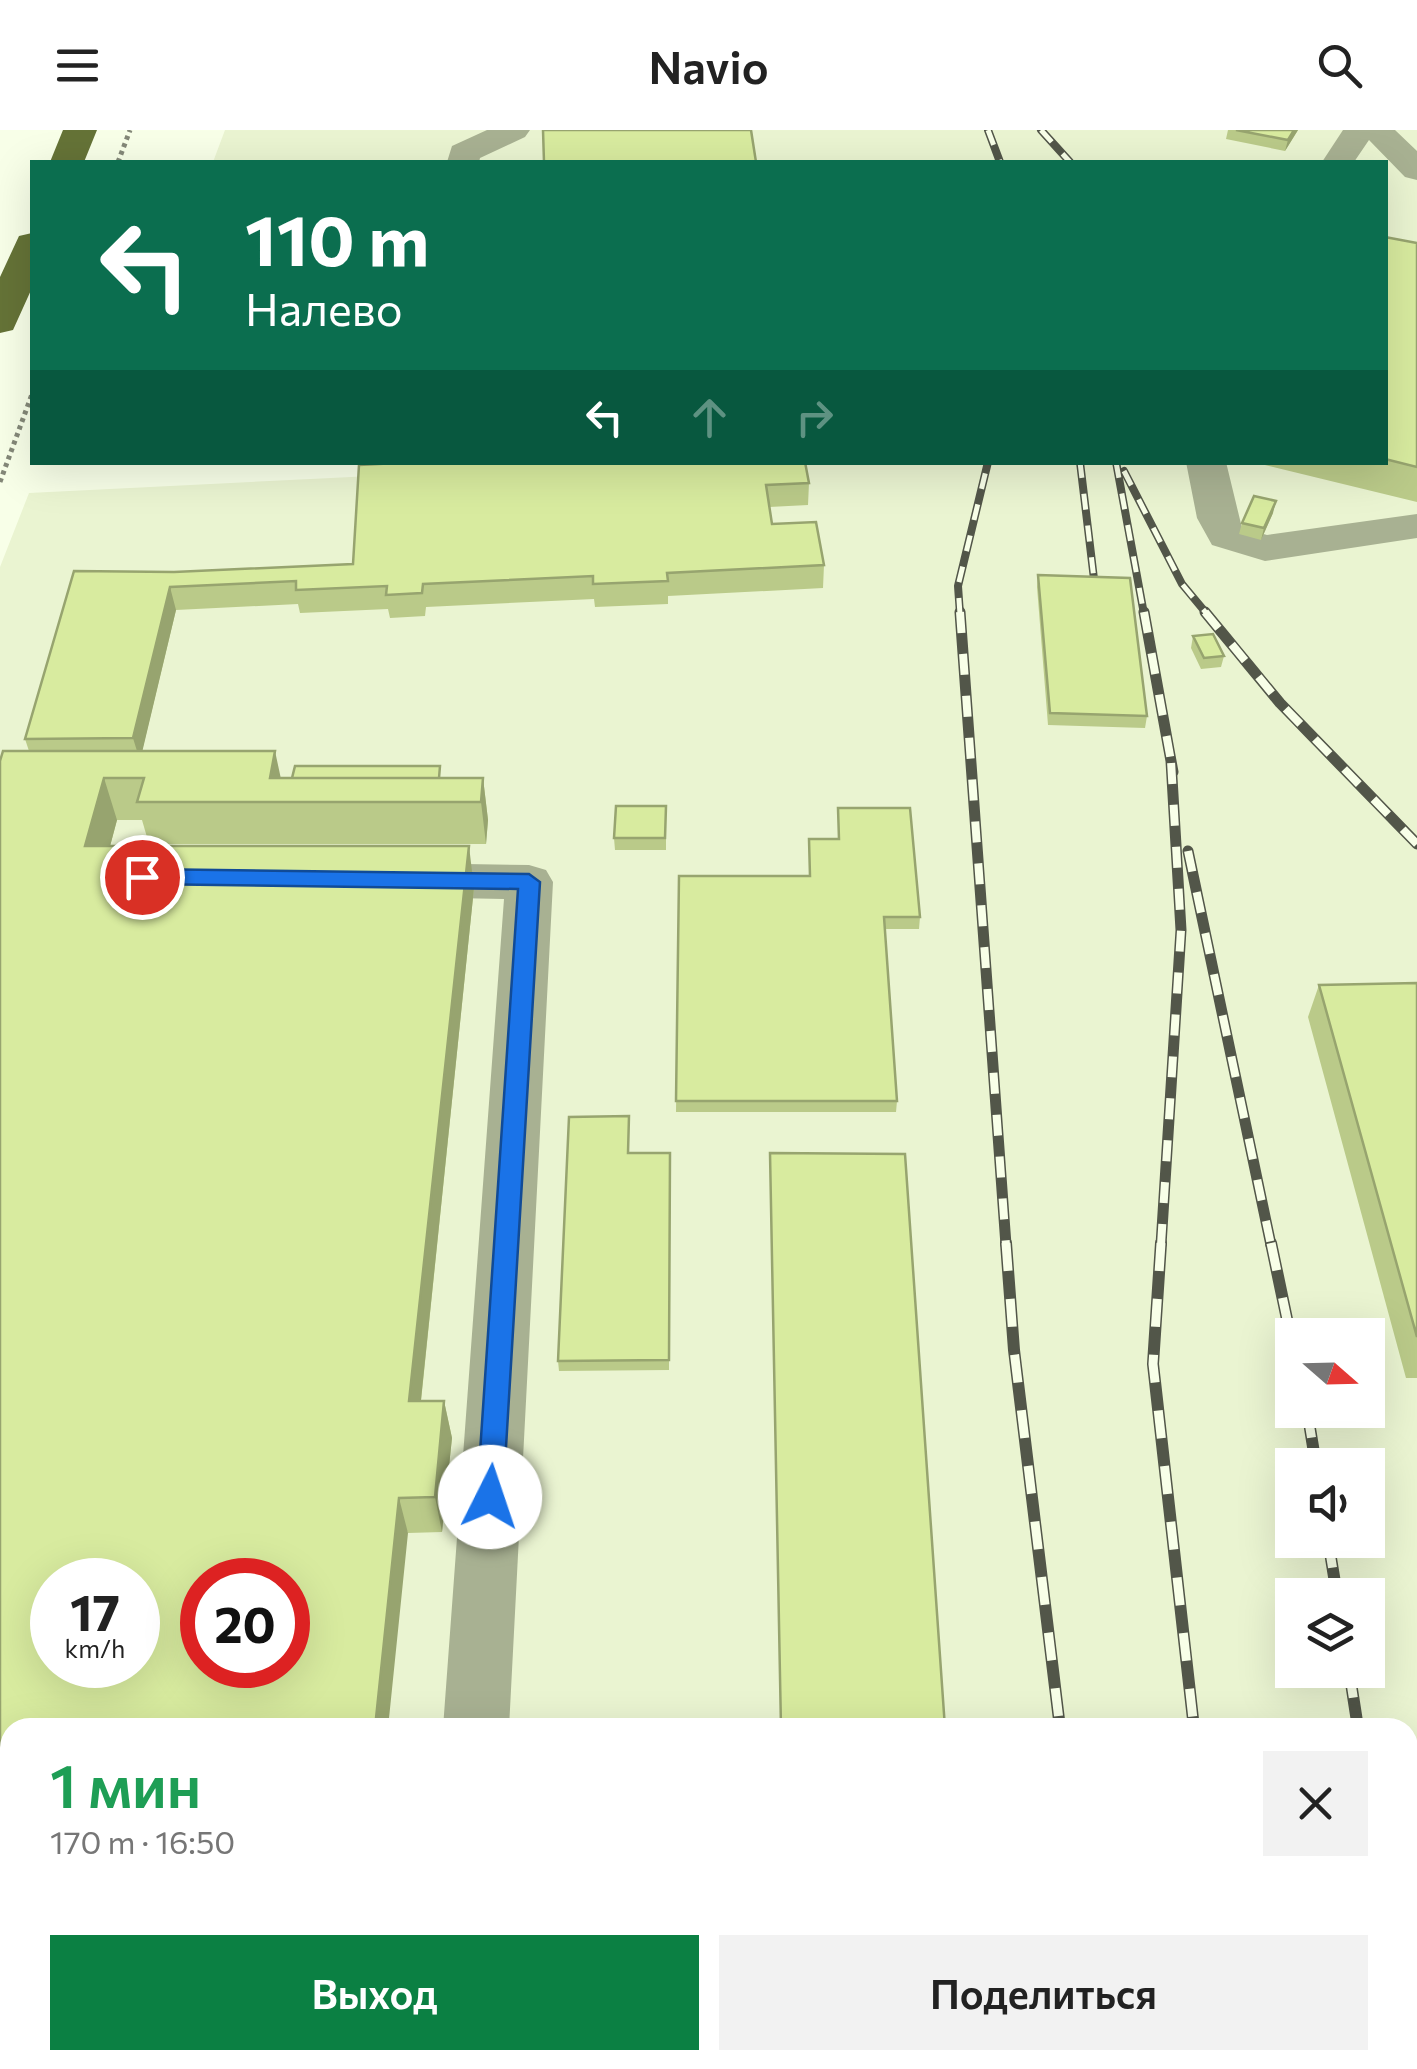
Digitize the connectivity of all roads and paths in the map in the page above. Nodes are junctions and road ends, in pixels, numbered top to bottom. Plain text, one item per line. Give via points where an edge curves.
1 (80, 130) edge
2 (130, 130) edge
3 (514, 130) edge
4 (1359, 130) edge
5 (1378, 130) edge
6 (67, 160) edge
7 (119, 160) edge
8 (463, 160) edge
9 (1339, 160) edge
10 (1417, 170) edge
11 (30, 251) edge
12 (13, 311) edge
13 (30, 400) edge
14 (1207, 465) edge
15 (0, 482) edge
16 (1417, 526) edge
17 (355, 880) edge
18 (477, 1718) edge

1 - 6 main road
2 - 7 path
3 - 8 lane via 464,153
4 - 9 lane
5 - 10 lane
11 - 12 main road
13 - 15 path
14 - 16 lane via 1217,518 1226,536 1244,544 1265,548
17 - 18 lane via 529,882

